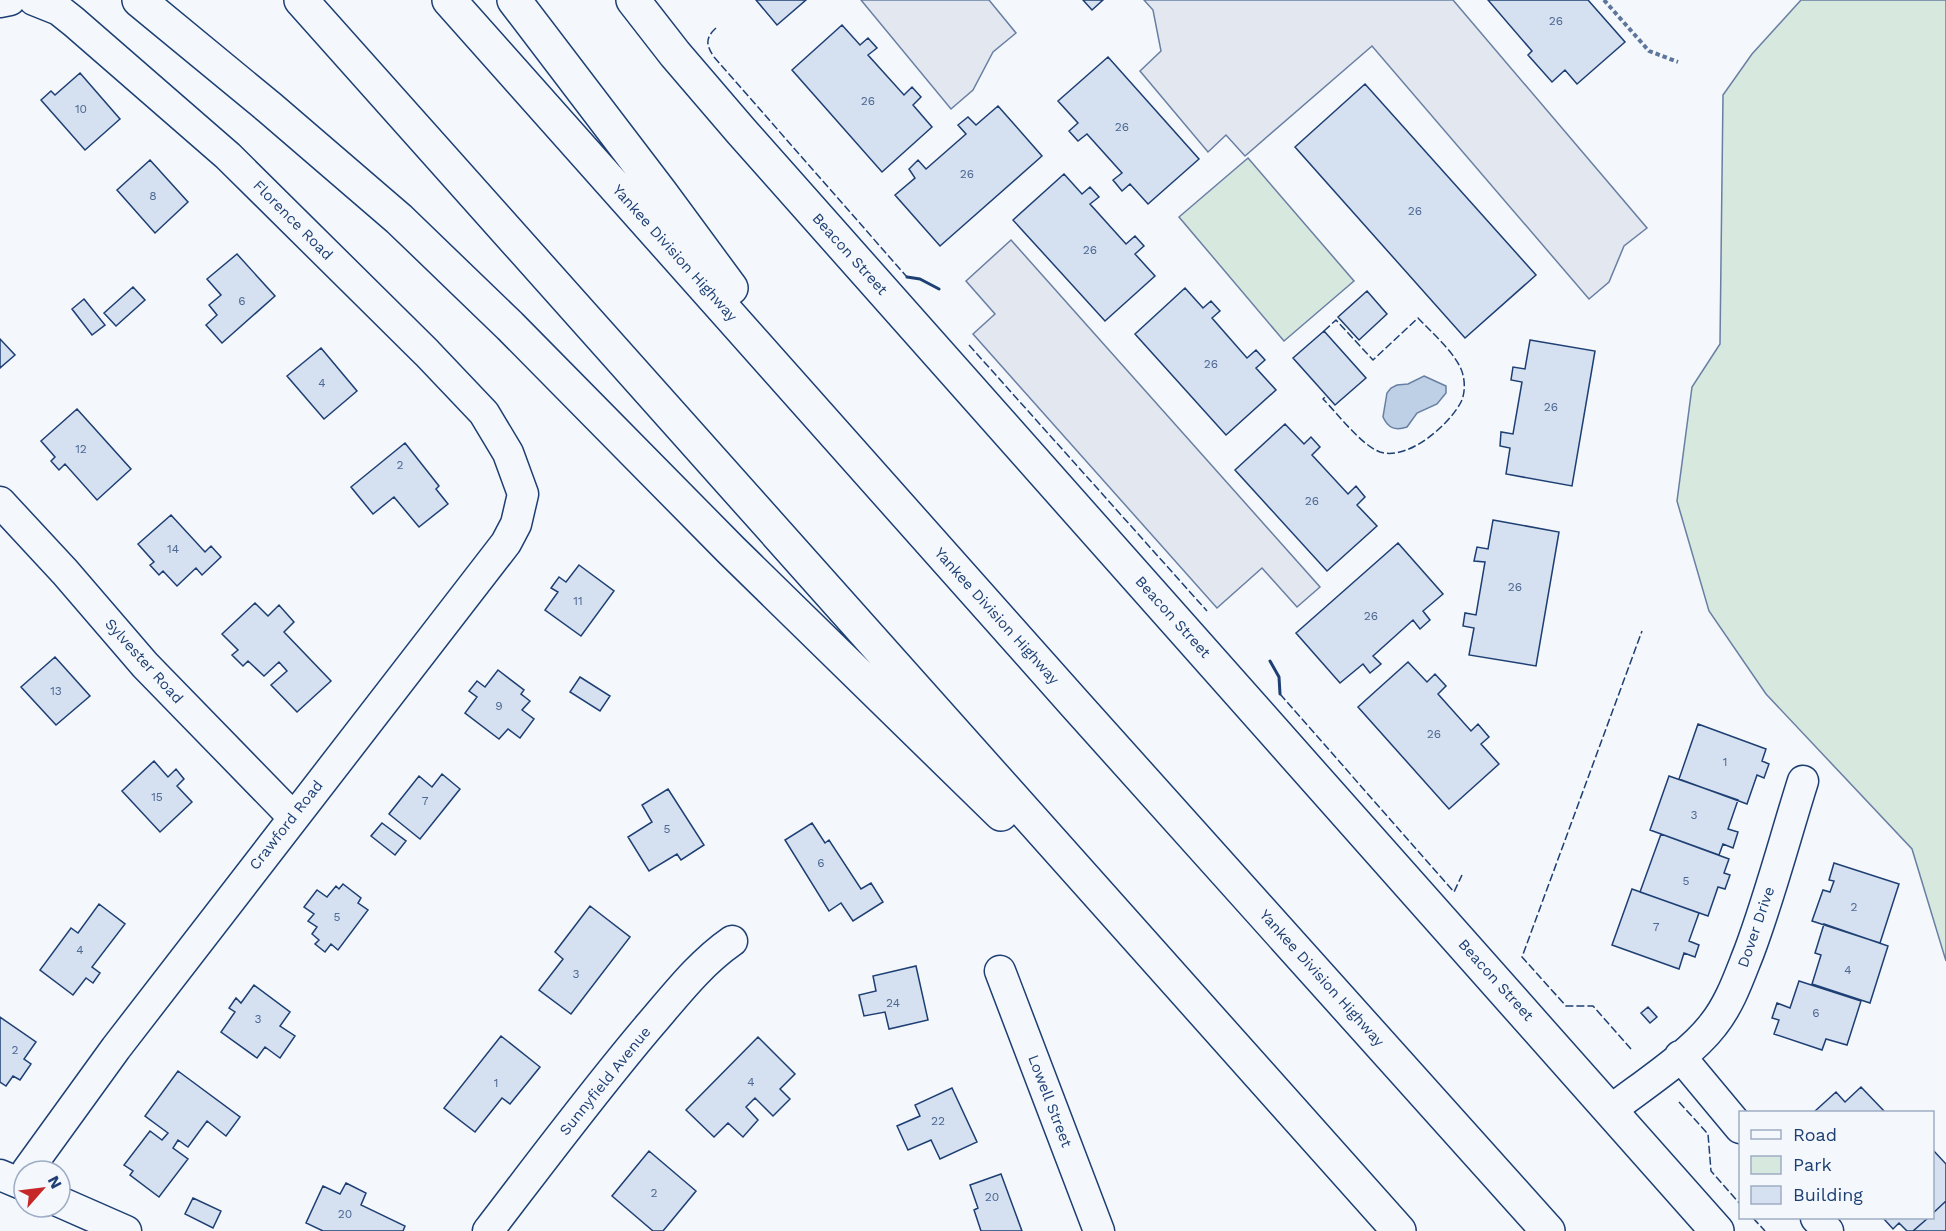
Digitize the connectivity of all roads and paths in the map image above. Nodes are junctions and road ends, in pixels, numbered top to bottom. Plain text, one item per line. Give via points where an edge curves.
1 (10, 0) edge
2 (34, 0) edge
3 (139, 0) edge
4 (301, 0) edge
5 (449, 0) edge
6 (514, 0) edge
7 (633, 0) edge
8 (1604, 0) edge
9 (0, 2) edge
10 (1678, 62) dead end
11 (847, 447) junction
12 (516, 473) joint
13 (0, 502) edge
14 (1803, 781) dead end
15 (293, 816) junction
16 (732, 941) dead end
17 (1000, 971) dead end
18 (1219, 1028) junction
19 (1680, 1056) junction
20 (1611, 1110) junction
21 (1739, 1127) edge
22 (33, 1159) edge
23 (72, 1208) edge
24 (1817, 1219) edge
25 (109, 1228) edge
26 (488, 1231) edge
27 (1099, 1231) edge
28 (1399, 1231) edge
29 (1548, 1231) edge
30 (1717, 1231) edge
31 (1828, 1231) edge

1 - 9 street
2 - 12 street, Florence Road via 74,22 237,164 484,413
3 - 18 main road via 399,219
4 - 18 main road
5 - 11 main road, Yankee Division Highway
6 - 11 main road
7 - 20 main road, Beacon Street via 741,131
8 - 10 path via 1649,51
11 - 29 main road, Yankee Division Highway
12 - 15 street, Crawford Road via 522,494 516,524 506,543
13 - 15 street, Sylvester Road via 145,665
14 - 19 street, Dover Drive via 1738,979 1714,1024
15 - 22 street, Crawford Road
16 - 26 street, Sunnyfield Avenue via 694,973 603,1080
17 - 27 street, Lowell Street
18 - 28 main road
19 - 20 street, Dover Drive
19 - 21 street
20 - 30 main road, Beacon Street
23 - 25 street
24 - 31 street

